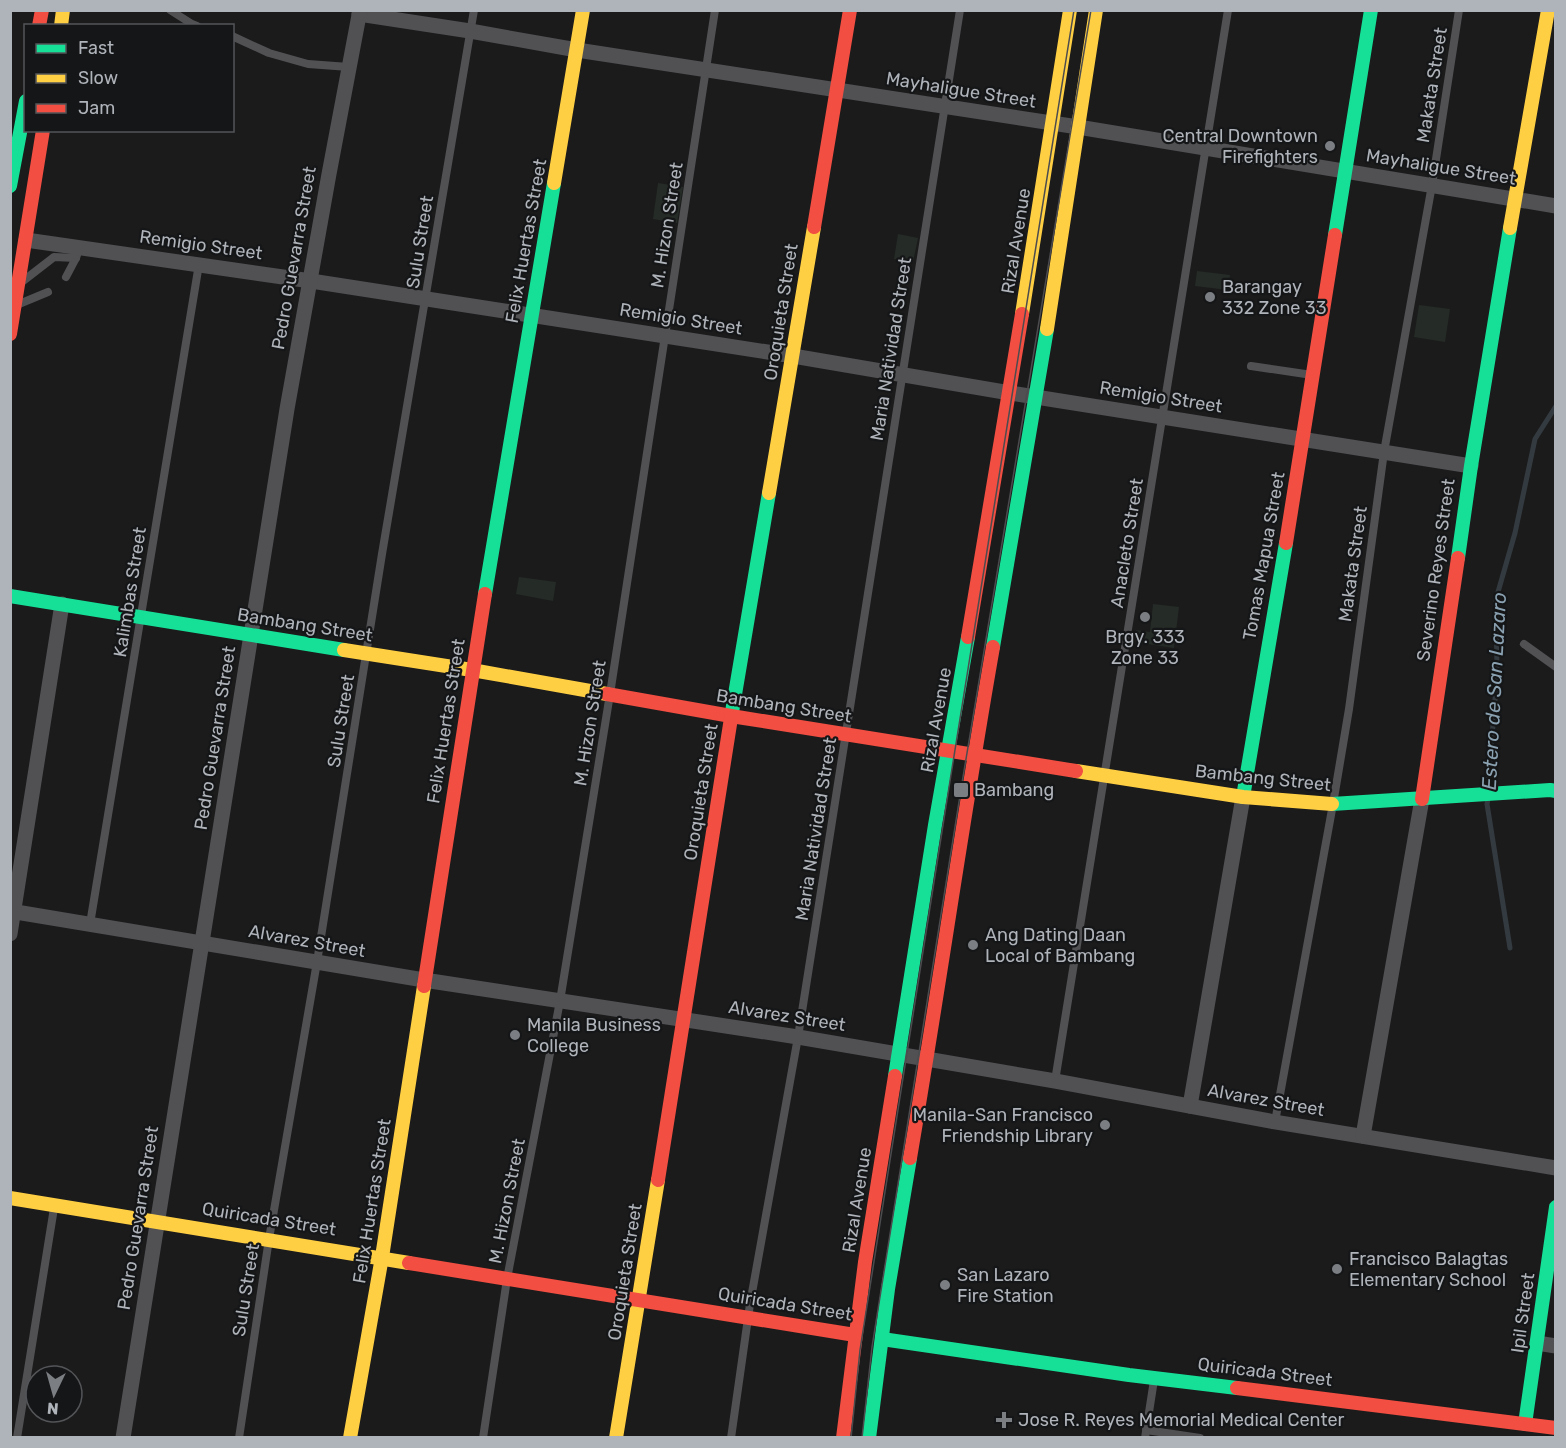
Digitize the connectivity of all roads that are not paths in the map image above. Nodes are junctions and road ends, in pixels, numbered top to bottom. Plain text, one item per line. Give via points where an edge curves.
1 (170, 10) edge
2 (474, 10) edge
3 (583, 10) edge
4 (715, 10) edge
5 (850, 10) edge
6 (960, 10) edge
7 (1070, 10) edge
8 (1096, 10) edge
9 (1228, 10) edge
10 (1371, 10) edge
11 (1459, 10) edge
12 (360, 12) edge
13 (1550, 20) edge
14 (194, 24) edge
15 (471, 31) junction
16 (234, 37) edge
17 (577, 50) junction
18 (349, 67) junction
19 (706, 70) junction
20 (836, 90) junction
21 (24, 105) edge
22 (945, 107) junction
23 (16, 119) edge
24 (1053, 124) junction
25 (1078, 128) junction
26 (44, 132) edge
27 (1206, 149) junction
28 (1346, 171) junction
29 (1432, 185) junction
30 (10, 186) edge
31 (1515, 199) junction
32 (1556, 206) edge
33 (26, 240) junction
34 (55, 250) junction
35 (77, 253) junction
36 (199, 264) junction
37 (66, 277) dead end
38 (310, 281) junction
39 (18, 285) junction
40 (48, 292) dead end
41 (426, 299) junction
42 (13, 307) edge
43 (531, 316) junction
44 (10, 334) edge
45 (665, 336) junction
46 (793, 356) junction
47 (1251, 366) dead end
48 (902, 374) junction
49 (1313, 375) junction
50 (1010, 393) junction
51 (1036, 397) junction
52 (1163, 417) junction
53 (1303, 439) junction
54 (1384, 452) junction
55 (1471, 466) junction
56 (10, 596) edge
57 (62, 604) junction
58 (141, 617) junction
59 (251, 635) junction
60 (1524, 644) dead end
61 (367, 653) junction
62 (1556, 667) edge
63 (472, 670) junction
64 (610, 694) junction
65 (731, 716) junction
66 (846, 734) junction
67 (949, 750) junction
68 (975, 754) junction
69 (1105, 775) junction
70 (1556, 791) edge
71 (1243, 797) junction
72 (1422, 799) junction
73 (1333, 804) junction
74 (12, 911) edge
75 (90, 924) junction
76 (10, 934) edge
77 (202, 943) junction
78 (317, 962) junction
79 (424, 980) junction
80 (560, 1001) junction
81 (684, 1019) junction
82 (798, 1037) junction
83 (899, 1054) junction
84 (927, 1059) junction
85 (1055, 1081) junction
86 (1190, 1106) junction
87 (1275, 1122) junction
88 (1364, 1136) junction
89 (1556, 1168) edge
90 (10, 1197) edge
91 (55, 1205) junction
92 (1556, 1207) edge
93 (157, 1221) junction
94 (269, 1239) junction
95 (382, 1257) junction
96 (507, 1279) junction
97 (862, 1285) junction
98 (888, 1289) junction
99 (638, 1300) junction
100 (748, 1318) junction
101 (855, 1335) junction
102 (882, 1339) junction
103 (1537, 1343) junction
104 (1556, 1346) edge
105 (1154, 1378) junction
106 (1525, 1424) junction
107 (1556, 1428) edge
108 (1145, 1434) edge
109 (17, 1437) edge
110 (123, 1437) edge
111 (239, 1437) edge
112 (350, 1437) edge
113 (483, 1437) edge
114 (616, 1437) edge
115 (731, 1437) edge
116 (843, 1437) edge
117 (869, 1437) edge
118 (1200, 1437) edge

1 - 14 lane
2 - 15 lane, Sulu Street
3 - 17 street, Felix Huertas Street
4 - 19 lane, M. Hizon Street
5 - 20 street, Oroquieta Street
6 - 22 lane, Maria Natividad Street
7 - 24 street, Rizal Avenue
8 - 25 street
9 - 27 lane, Anacleto Street
10 - 28 street, Tomas Mapua Street
11 - 29 lane, Makata Street
12 - 15 street, Mayhaligue Street
12 - 18 street, Pedro Guevarra Street
13 - 31 street, Severino Reyes Street
15 - 17 street, Mayhaligue Street
15 - 41 lane, Sulu Street
16 - 18 lane via 269,53 308,64
17 - 19 street, Mayhaligue Street
17 - 43 street, Felix Huertas Street
18 - 38 street, Pedro Guevarra Street
19 - 20 street, Mayhaligue Street
19 - 45 lane, M. Hizon Street
20 - 22 street, Mayhaligue Street
20 - 46 street, Oroquieta Street
21 - 23 street
22 - 24 street, Mayhaligue Street
22 - 48 lane, Maria Natividad Street
23 - 30 street
24 - 25 street, Mayhaligue Street
24 - 50 street, Rizal Avenue
25 - 27 street, Mayhaligue Street
25 - 51 street
26 - 33 street
27 - 28 street, Mayhaligue Street
27 - 52 lane, Anacleto Street
28 - 29 street, Mayhaligue Street
28 - 49 street, Tomas Mapua Street
29 - 31 street, Mayhaligue Street
29 - 54 lane, Makata Street
31 - 32 street, Mayhaligue Street
31 - 55 street, Severino Reyes Street
33 - 34 street, Remigio Street
33 - 39 street
34 - 35 street, Remigio Street
34 - 39 lane
35 - 36 street, Remigio Street
35 - 37 lane
36 - 38 street, Remigio Street
36 - 58 lane, Kalimbas Street
38 - 41 street, Remigio Street
38 - 59 street, Pedro Guevarra Street
39 - 42 street
40 - 42 lane
41 - 43 street, Remigio Street
41 - 61 lane, Sulu Street
42 - 44 street
43 - 45 street, Remigio Street
43 - 63 street, Felix Huertas Street
45 - 46 street, Remigio Street
45 - 64 lane, M. Hizon Street
46 - 48 street, Remigio Street
46 - 65 street, Oroquieta Street
47 - 49 lane
48 - 50 street, Remigio Street
48 - 66 lane, Maria Natividad Street
49 - 53 street, Tomas Mapua Street
50 - 51 street, Remigio Street
50 - 67 street, Rizal Avenue
51 - 52 street, Remigio Street
51 - 68 street
52 - 53 street, Remigio Street
52 - 69 lane, Anacleto Street
53 - 54 street, Remigio Street
53 - 71 street, Tomas Mapua Street
54 - 55 street, Remigio Street
54 - 73 lane, Makata Street
55 - 72 street, Severino Reyes Street
56 - 57 street, Bambang Street
57 - 58 street, Bambang Street
57 - 74 street
58 - 59 street, Bambang Street
58 - 75 lane, Kalimbas Street
59 - 61 street, Bambang Street
59 - 77 street, Pedro Guevarra Street
60 - 62 lane
61 - 63 street, Bambang Street
61 - 78 lane, Sulu Street
63 - 64 street, Bambang Street
63 - 79 street, Felix Huertas Street
64 - 65 street, Bambang Street
64 - 80 lane, M. Hizon Street
65 - 66 street, Bambang Street
65 - 81 street, Oroquieta Street
66 - 67 street, Bambang Street
66 - 82 lane, Maria Natividad Street
67 - 68 street, Bambang Street
67 - 83 street, Rizal Avenue
68 - 69 street, Bambang Street
68 - 84 street
69 - 71 street, Bambang Street
69 - 85 lane, Anacleto Street
70 - 72 street, Bambang Street
71 - 73 street, Bambang Street
71 - 86 street, Tomas Mapua Street
72 - 73 street, Bambang Street
72 - 88 street, Severino Reyes Street
73 - 87 lane, Makata Street
74 - 75 street, Alvarez Street
74 - 76 street
75 - 77 street, Alvarez Street
77 - 78 street, Alvarez Street
77 - 93 street, Pedro Guevarra Street
78 - 79 street, Alvarez Street
78 - 94 lane, Sulu Street
79 - 80 street, Alvarez Street
79 - 95 street, Felix Huertas Street
80 - 81 street, Alvarez Street
80 - 96 lane, M. Hizon Street
81 - 82 street, Alvarez Street
81 - 99 street, Oroquieta Street
82 - 83 street, Alvarez Street
82 - 100 lane, Maria Natividad Street
83 - 84 street, Alvarez Street
83 - 97 street, Rizal Avenue
84 - 85 street, Alvarez Street
84 - 98 street
85 - 86 street, Alvarez Street
86 - 87 street, Alvarez Street
87 - 88 street, Alvarez Street
88 - 89 street, Alvarez Street
90 - 91 street, Quiricada Street
91 - 93 street, Quiricada Street
91 - 109 lane
92 - 103 street, Ipil Street
93 - 94 street, Quiricada Street
93 - 110 street, Pedro Guevarra Street
94 - 95 street, Quiricada Street
94 - 111 lane, Sulu Street
95 - 96 street, Quiricada Street
95 - 112 street, Felix Huertas Street
96 - 99 street, Quiricada Street
96 - 113 lane, M. Hizon Street
97 - 98 street
97 - 101 street, Rizal Avenue
98 - 102 street
99 - 100 street, Quiricada Street
99 - 114 street, Oroquieta Street
100 - 101 street, Quiricada Street
100 - 115 lane, Maria Natividad Street
101 - 102 street, Quiricada Street
101 - 116 street, Rizal Avenue
102 - 105 street, Quiricada Street
102 - 117 street
103 - 104 street
103 - 106 street, Ipil Street
105 - 106 street, Quiricada Street via 1509,1426
105 - 108 lane
106 - 107 street, Quiricada Street
108 - 118 lane

